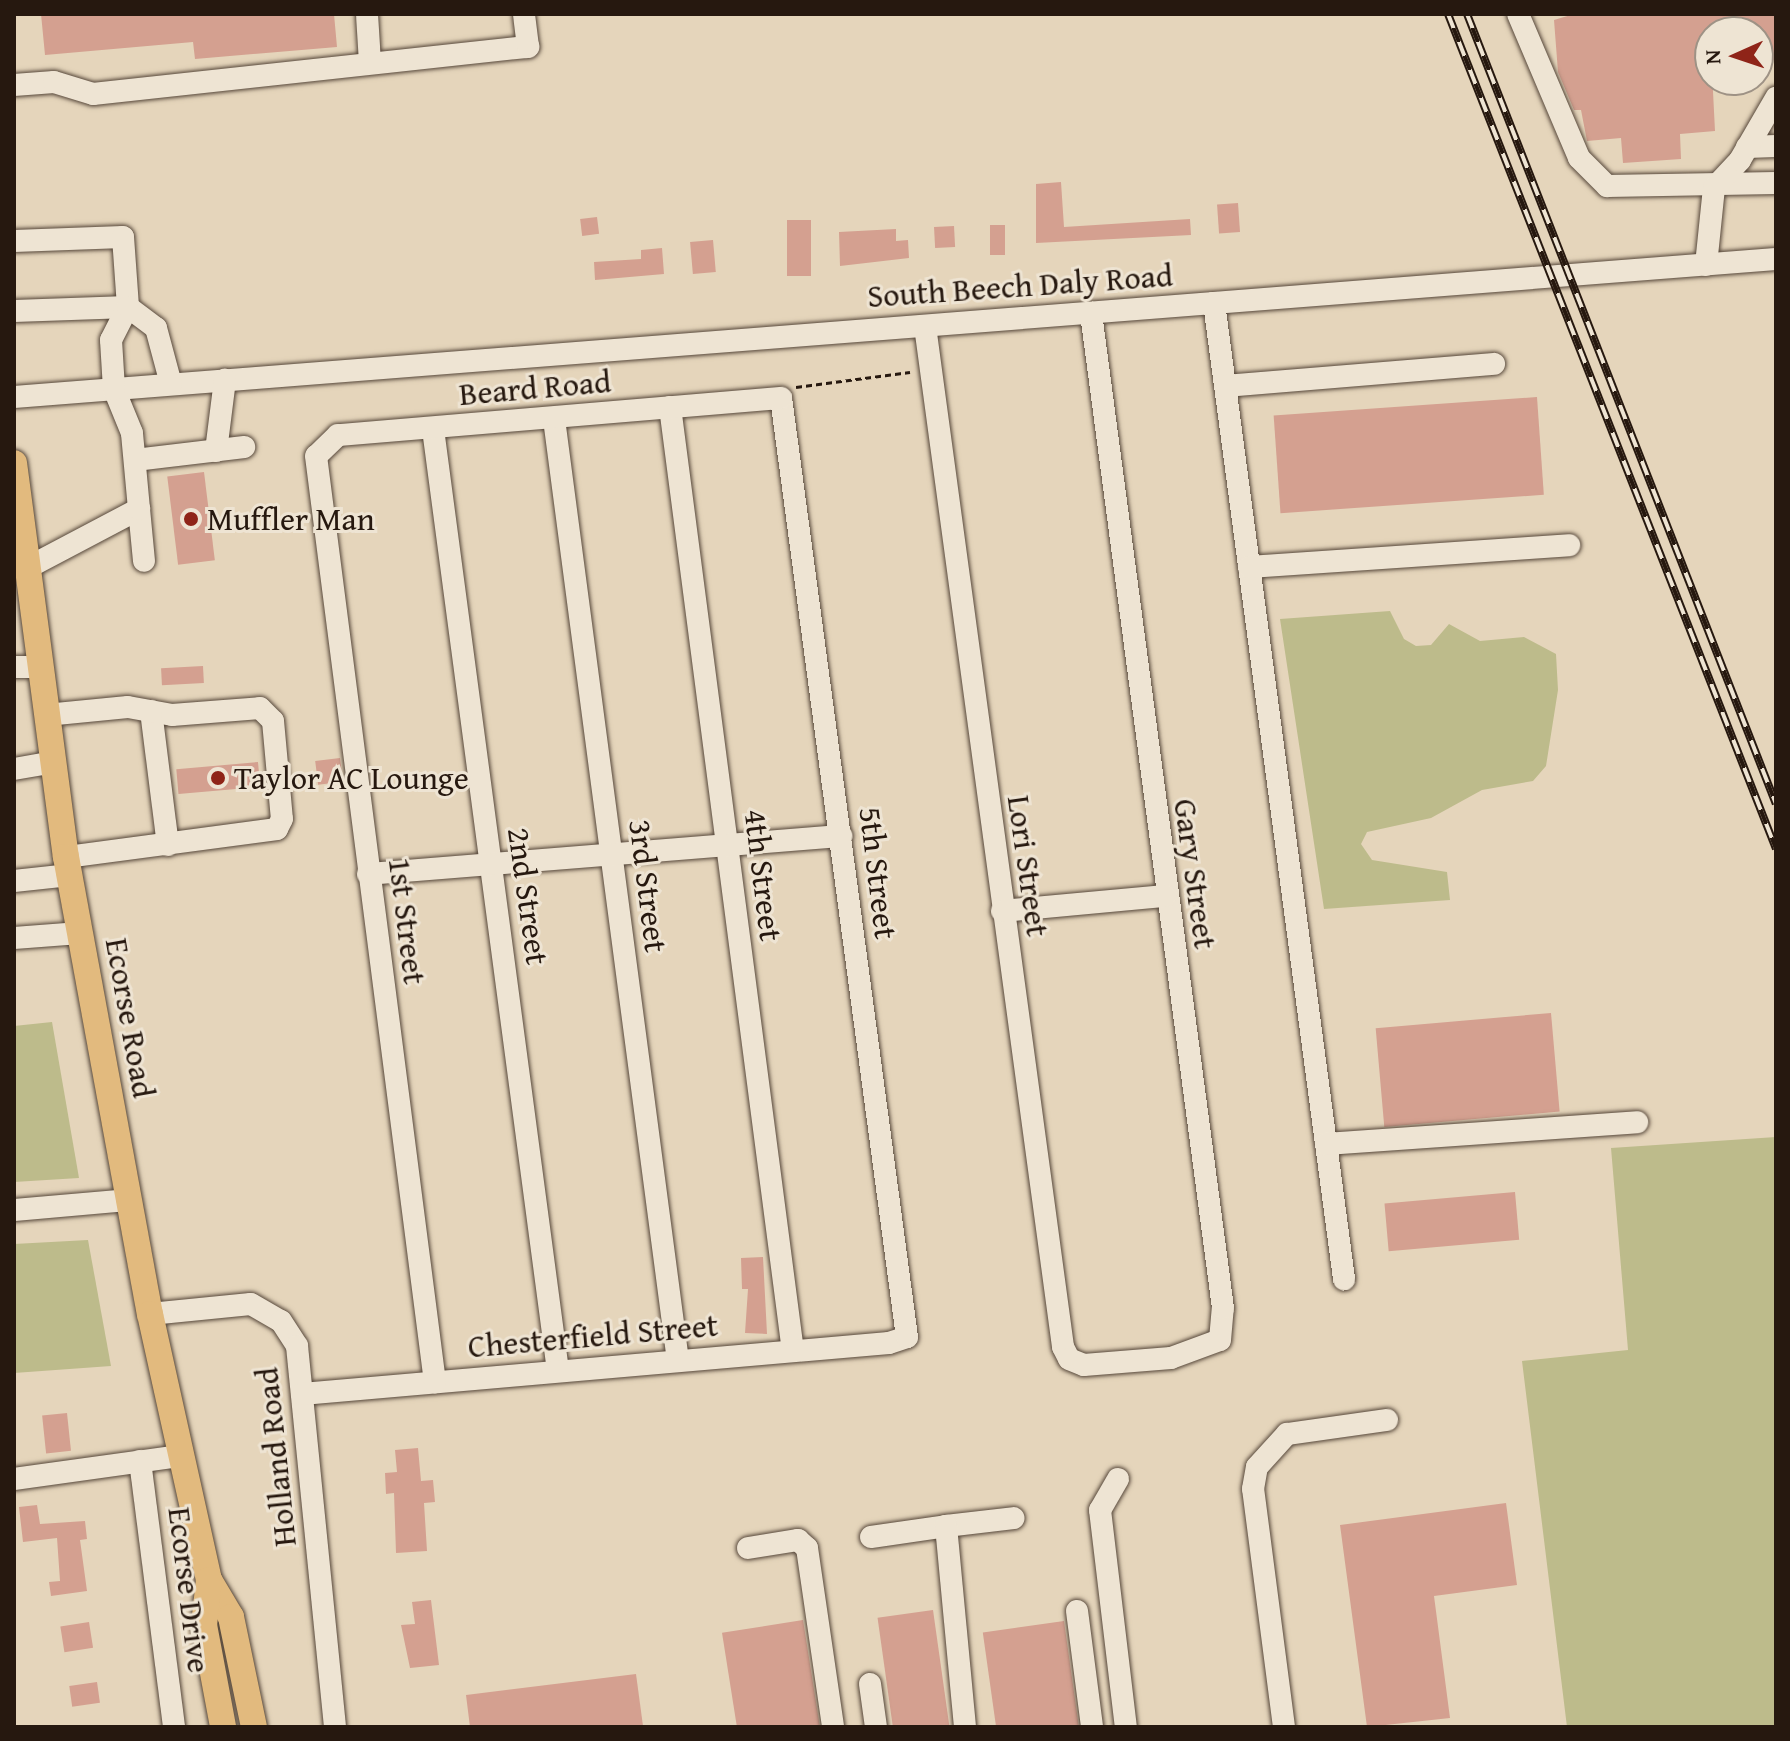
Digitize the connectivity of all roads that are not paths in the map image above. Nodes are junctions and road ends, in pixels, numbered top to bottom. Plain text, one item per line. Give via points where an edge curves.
1 (367, 14) edge
2 (524, 14) edge
3 (1518, 14) edge
4 (370, 63) junction
5 (14, 85) edge
6 (1776, 98) edge
7 (1776, 146) edge
8 (1747, 147) junction
9 (1776, 183) edge
10 (1714, 188) junction
11 (14, 241) edge
12 (1776, 259) edge
13 (1706, 265) junction
14 (1214, 303) junction
15 (128, 307) junction
16 (14, 311) edge
17 (1091, 313) junction
18 (925, 326) junction
19 (1494, 364) dead end
20 (225, 380) junction
21 (171, 384) junction
22 (1225, 386) junction
23 (114, 389) junction
24 (788, 392) joint
25 (14, 397) edge
26 (670, 407) junction
27 (554, 419) junction
28 (433, 429) junction
29 (244, 447) dead end
30 (216, 451) junction
31 (135, 460) junction
32 (14, 463) edge
33 (315, 467) joint
34 (139, 509) junction
35 (1569, 545) dead end
36 (144, 561) dead end
37 (1249, 567) junction
38 (23, 582) edge
39 (27, 667) edge
40 (151, 711) junction
41 (46, 715) junction
42 (53, 762) junction
43 (14, 769) edge
44 (841, 836) junction
45 (168, 845) junction
46 (726, 845) junction
47 (612, 854) junction
48 (491, 864) junction
49 (68, 866) junction
50 (368, 874) junction
51 (14, 881) edge
52 (1165, 896) junction
53 (1002, 911) junction
54 (80, 933) junction
55 (14, 938) edge
56 (1637, 1122) dead end
57 (1326, 1144) junction
58 (128, 1200) junction
59 (14, 1210) edge
60 (1344, 1279) dead end
61 (150, 1314) junction
62 (889, 1343) joint
63 (793, 1351) junction
64 (678, 1361) junction
65 (1121, 1362) joint
66 (558, 1371) junction
67 (435, 1382) junction
68 (302, 1394) junction
69 (1387, 1420) dead end
70 (180, 1456) junction
71 (140, 1461) junction
72 (14, 1479) edge
73 (1118, 1479) dead end
74 (1014, 1518) dead end
75 (946, 1526) junction
76 (871, 1537) dead end
77 (748, 1548) dead end
78 (209, 1580) junction
79 (1077, 1611) dead end
80 (870, 1684) dead end
81 (174, 1727) edge
82 (223, 1727) edge
83 (254, 1727) edge
84 (335, 1727) edge
85 (833, 1727) edge
86 (876, 1727) edge
87 (965, 1727) edge
88 (1092, 1727) edge
89 (1126, 1727) edge
90 (1284, 1727) edge

1 - 4 street
2 - 4 street via 528,47
3 - 10 street via 1579,158 1607,186
4 - 5 street via 93,94 54,82
6 - 8 street
7 - 8 street
8 - 10 street
9 - 10 street
10 - 13 street
11 - 15 street via 123,237
12 - 13 street, South Beech Daly Road
13 - 14 street, South Beech Daly Road
14 - 17 street, South Beech Daly Road
14 - 22 street
15 - 16 street
15 - 21 street via 156,328
15 - 23 street via 111,340
17 - 18 street, South Beech Daly Road
17 - 52 street, Gary Street
18 - 20 street, South Beech Daly Road
18 - 53 street, Lori Street
19 - 22 street
20 - 21 street, South Beech Daly Road
20 - 30 street
21 - 23 street, South Beech Daly Road
22 - 37 street
23 - 25 street, South Beech Daly Road
23 - 31 street via 132,433
24 - 26 street, Beard Road
24 - 44 street, 5th Street
26 - 27 street, Beard Road
26 - 46 street, 4th Street
27 - 28 street, Beard Road
27 - 47 street, 3rd Street
28 - 33 street, Beard Road via 338,435 321,446
28 - 48 street, 2nd Street
29 - 30 street
30 - 31 street
31 - 34 street
32 - 38 main road, Ecorse Road
33 - 50 street, 1st Street
34 - 36 street
34 - 38 street
35 - 37 street
37 - 57 street
38 - 39 main road, Ecorse Road
39 - 41 main road, Ecorse Road
40 - 41 street via 128,707
40 - 45 street
40 - 45 street via 260,708 273,721 282,819 277,829
41 - 42 main road, Ecorse Road
42 - 43 street
42 - 49 main road, Ecorse Road
44 - 46 street
44 - 62 street, 5th Street via 907,1337
45 - 49 street
46 - 47 street
46 - 63 street, 4th Street
47 - 48 street
47 - 64 street, 3rd Street
48 - 50 street
48 - 66 street, 2nd Street
49 - 51 street
49 - 54 main road, Ecorse Road
50 - 67 street, 1st Street
52 - 53 street
52 - 65 street, Gary Street via 1224,1329 1220,1340 1200,1352
53 - 65 street, Lori Street via 1063,1347 1075,1363
54 - 55 street
54 - 58 main road, Ecorse Road
56 - 57 street
57 - 60 street
58 - 59 street
58 - 61 main road, Ecorse Road
61 - 68 street, Holland Road via 221,1302 262,1308 281,1321 297,1346
61 - 70 main road, Ecorse Road
62 - 63 street, Chesterfield Street
63 - 64 street, Chesterfield Street
64 - 66 street, Chesterfield Street
66 - 67 street, Chesterfield Street
67 - 68 street, Chesterfield Street
68 - 84 street, Holland Road
69 - 90 street via 1287,1434 1257,1467 1253,1489
70 - 71 street
70 - 78 main road, Ecorse Road
71 - 72 street
71 - 81 street, Ecorse Drive
73 - 89 street via 1100,1510
74 - 75 street
75 - 76 street
75 - 87 street
77 - 85 street via 798,1540 807,1548
78 - 82 main road, Ecorse Road via 204,1625
78 - 83 main road, Ecorse Road via 231,1617
79 - 88 street
80 - 86 street

